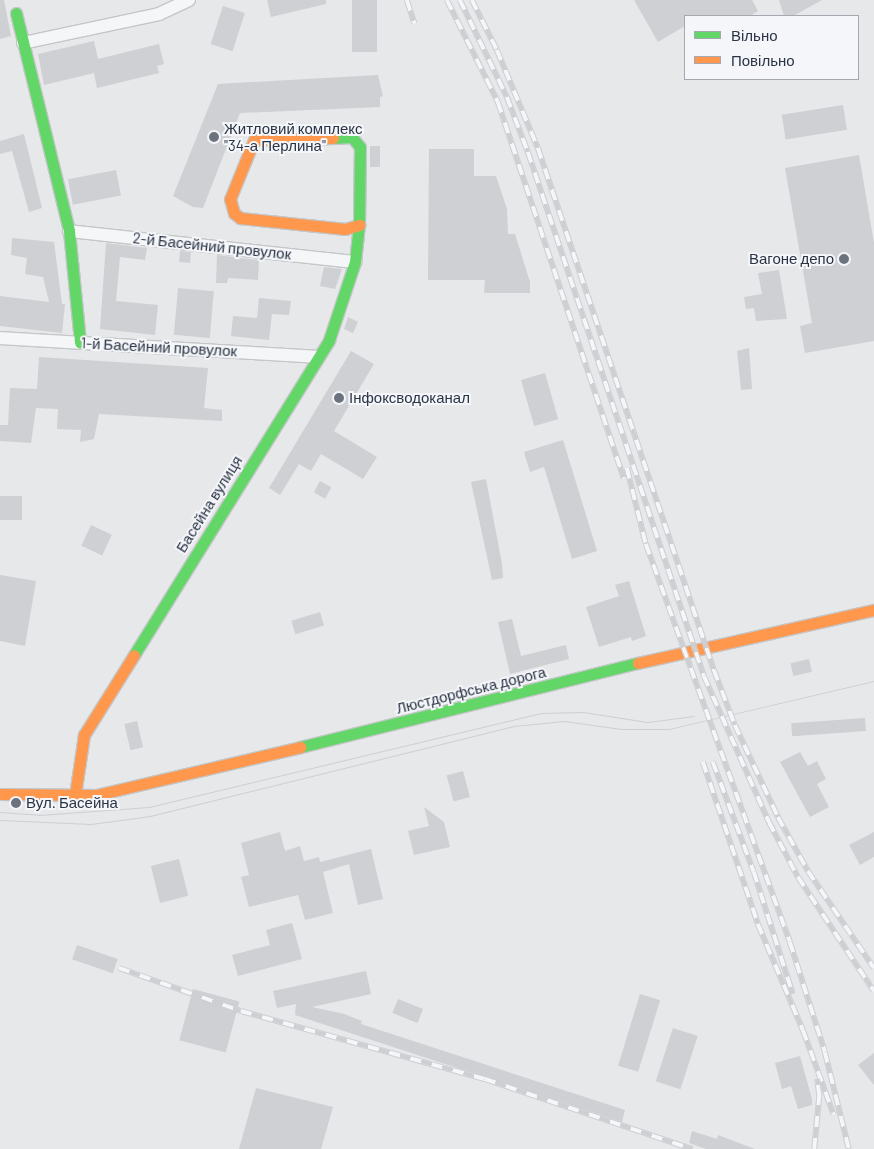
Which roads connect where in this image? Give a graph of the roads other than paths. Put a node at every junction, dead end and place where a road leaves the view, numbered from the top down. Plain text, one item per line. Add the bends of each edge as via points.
1 (189, 0) edge
2 (16, 13) dead end
3 (23, 43) junction
4 (359, 225) junction
5 (69, 231) junction
6 (355, 262) junction
7 (0, 338) edge
8 (80, 342) junction
9 (318, 357) junction
10 (874, 610) edge
11 (0, 794) edge
12 (75, 795) junction

1 - 3 street via 159,14
2 - 3 street
3 - 5 street
4 - 4 street, Басейна вулиця via 360,147 357,140 352,137 254,140 230,200 234,214 240,218 345,229
4 - 6 street, Басейна вулиця
5 - 6 street, 2-й Басейний провулок
5 - 8 street
6 - 9 street, Басейна вулиця via 330,340
7 - 8 street, 1-й Басейний провулок
8 - 9 street, 1-й Басейний провулок
9 - 12 street, Басейна вулиця via 84,735
10 - 12 street, Люстдорфська дорога via 649,660 136,788
11 - 12 street, Люстдорфська дорога

